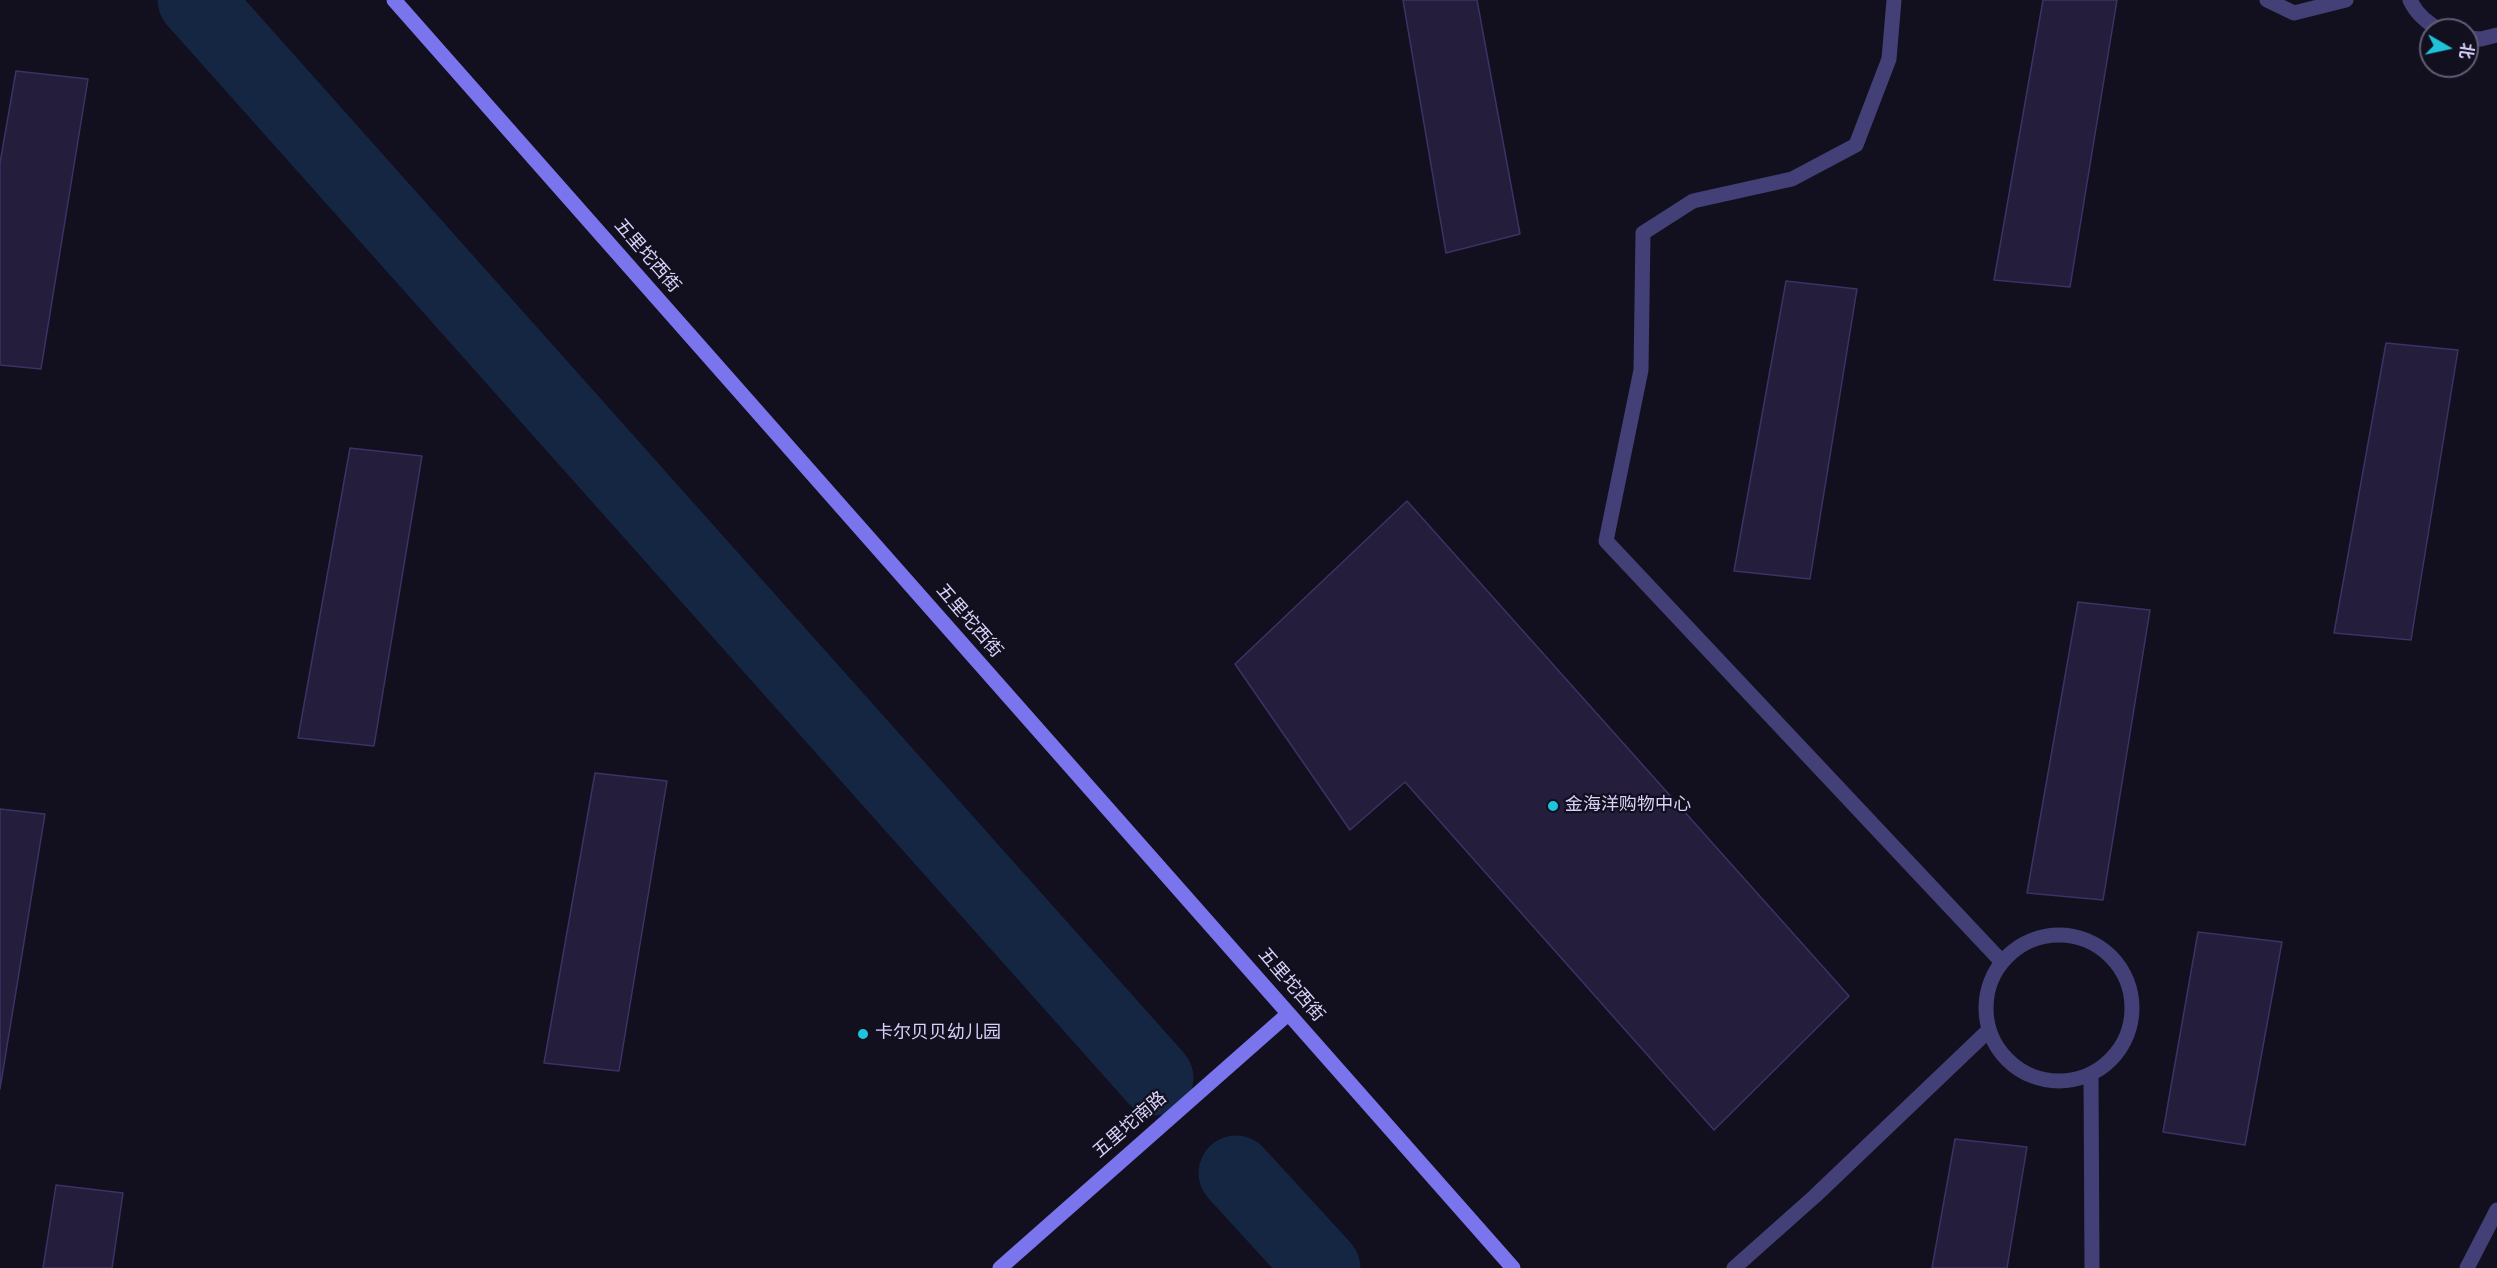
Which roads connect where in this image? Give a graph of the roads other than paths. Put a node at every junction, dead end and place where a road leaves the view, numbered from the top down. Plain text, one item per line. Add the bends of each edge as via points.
1 (394, 0) edge
2 (1894, 0) edge
3 (2267, 0) edge
4 (2346, 0) edge
5 (2410, 0) edge
6 (2425, 18) edge
7 (2497, 35) edge
8 (2479, 39) edge
9 (2002, 962) junction
10 (1288, 1014) junction
11 (1989, 1030) junction
12 (2091, 1075) junction
13 (2497, 1210) edge
14 (1000, 1268) edge
15 (1513, 1268) edge
16 (1734, 1268) edge
17 (2092, 1268) edge
18 (2467, 1268) edge

1 - 10 street, 五里坨西街
2 - 9 lane via 1889,59 1856,145 1792,179 1693,201 1642,233 1641,370 1606,541
3 - 4 lane via 2294,13
5 - 6 lane
7 - 8 lane
9 - 11 lane via 1990,983 1986,1006
9 - 12 lane via 2020,945 2042,936 2066,934 2089,940 2109,953 2124,972 2132,995 2133,1019 2125,1042 2111,1062
10 - 14 street, 五里坨南路
10 - 15 street, 五里坨西街
11 - 12 lane via 2000,1053 2019,1070 2042,1081 2067,1082
11 - 16 lane via 1815,1197
12 - 17 lane
13 - 18 lane

